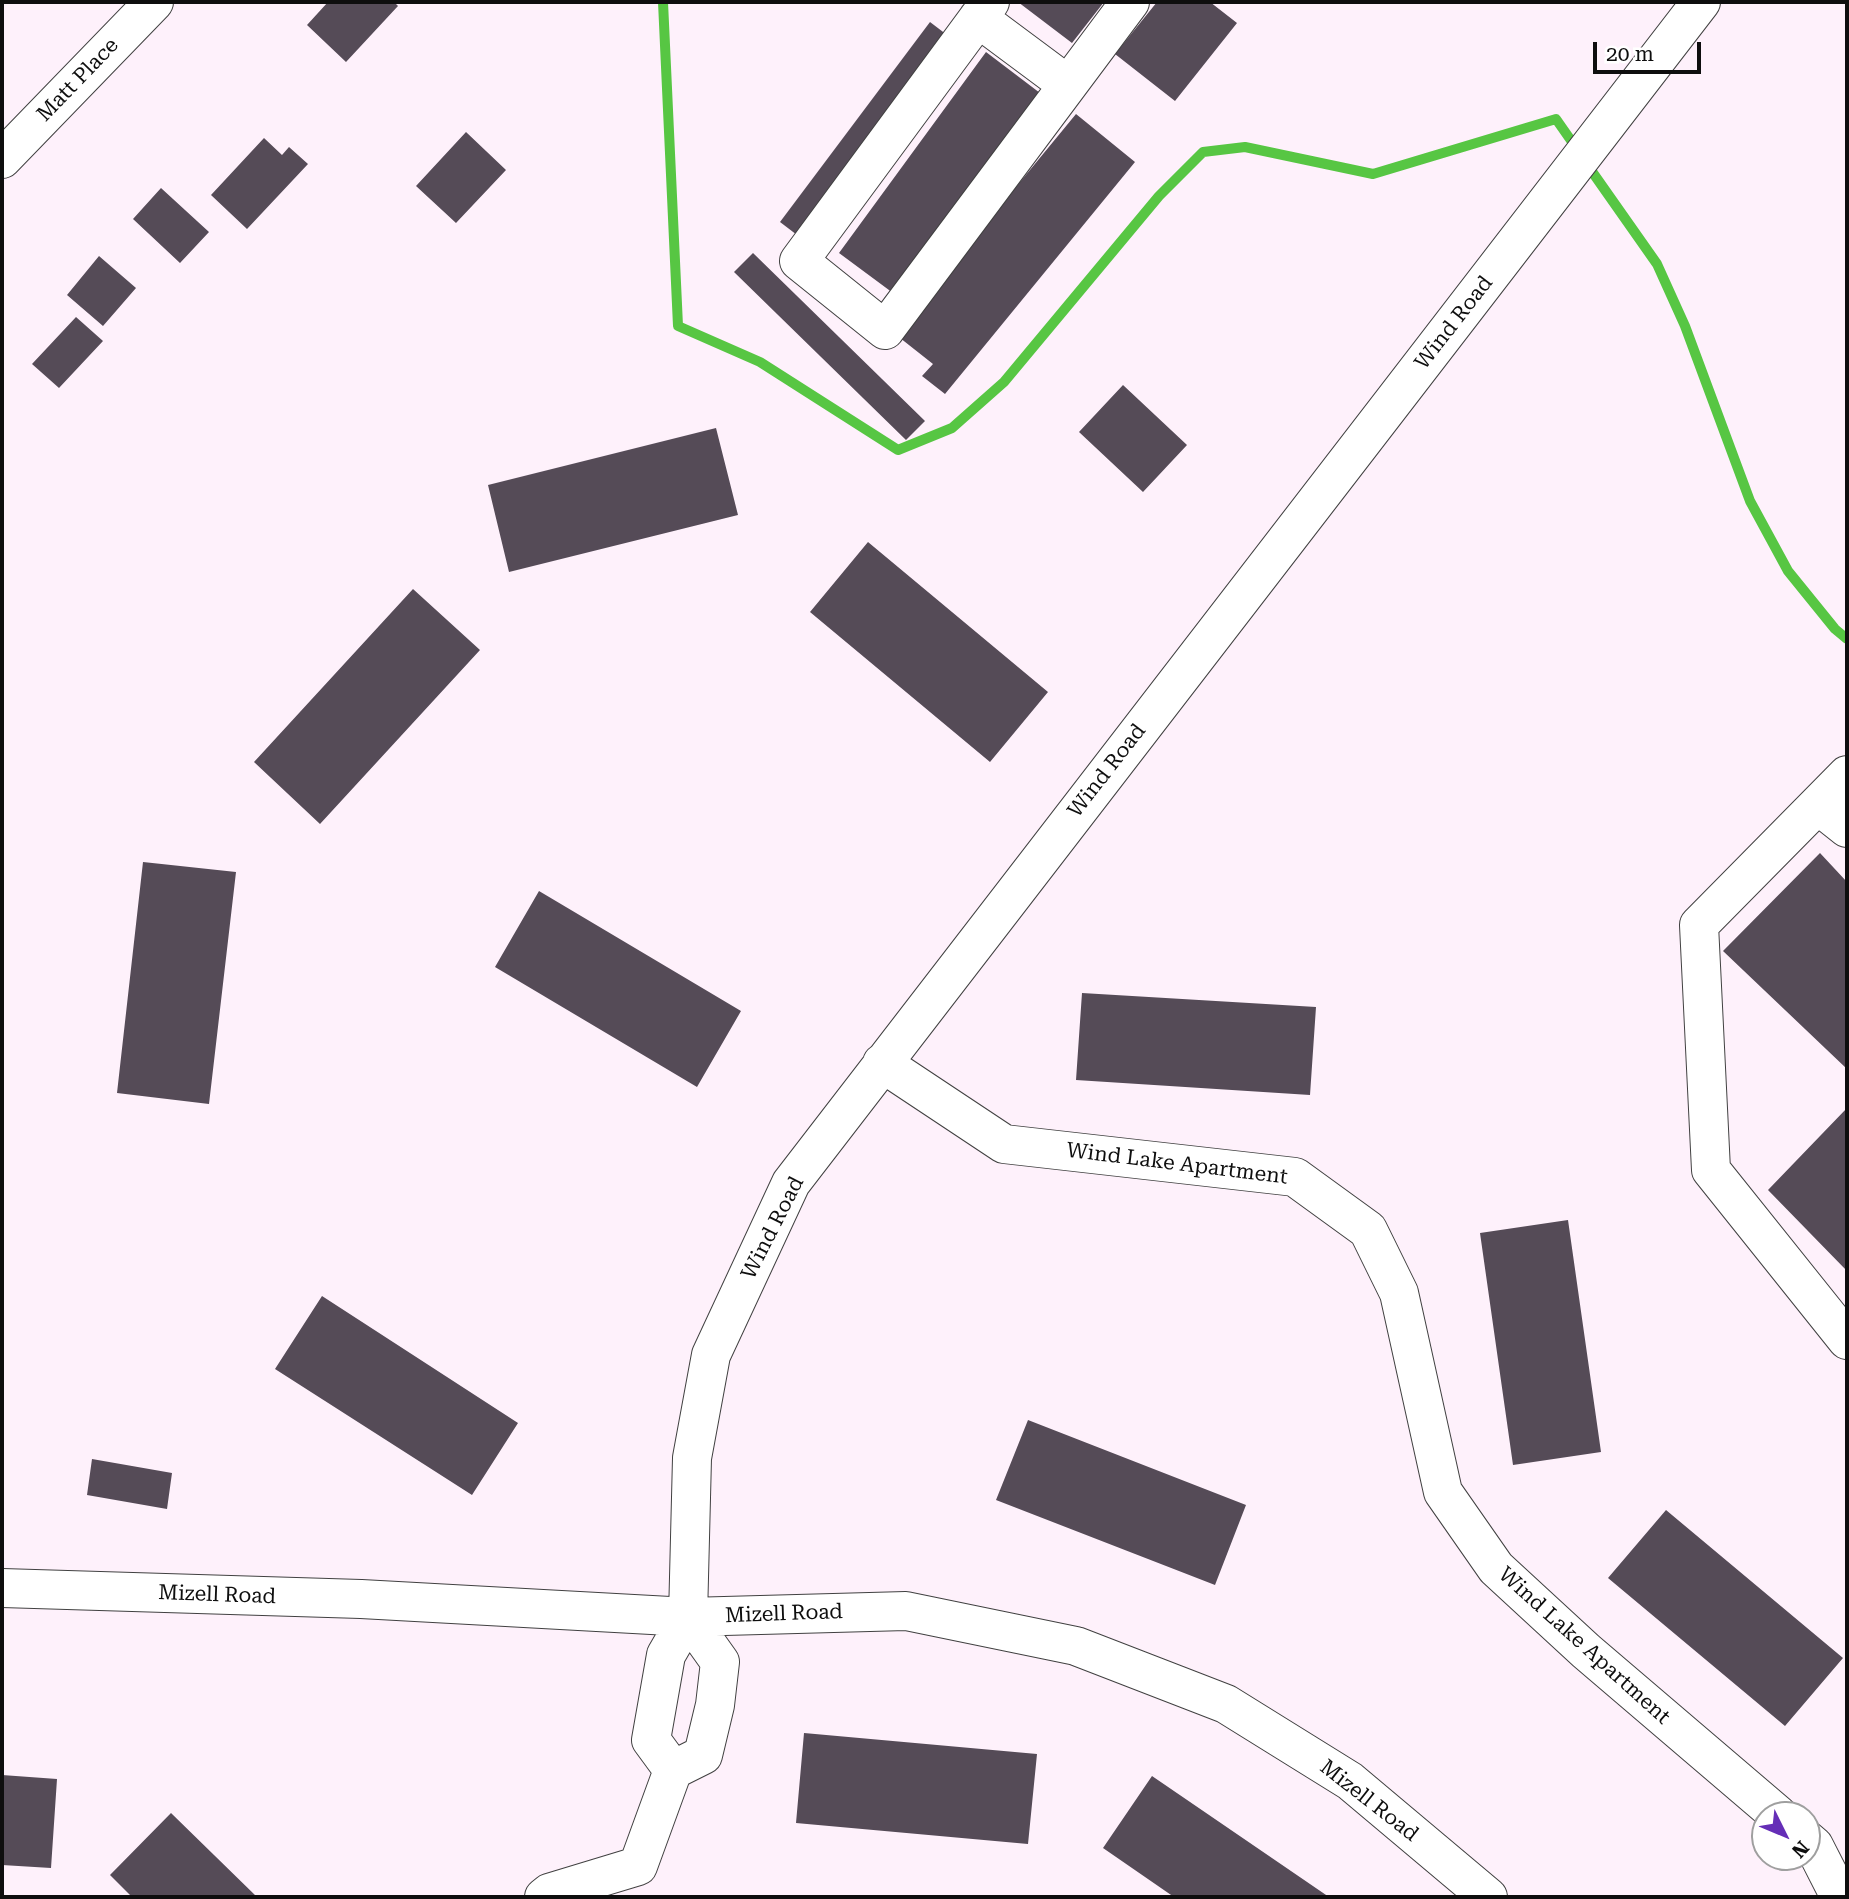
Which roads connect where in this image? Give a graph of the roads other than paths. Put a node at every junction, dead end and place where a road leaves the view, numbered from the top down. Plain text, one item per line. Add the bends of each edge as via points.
1 (154, 2) edge
2 (1130, 2) edge
3 (1701, 2) edge
4 (984, 10) edge
5 (1068, 85) junction
6 (2, 159) edge
7 (1847, 775) edge
8 (1833, 816) edge
9 (882, 1063) junction
10 (1847, 1340) edge
11 (2, 1588) edge
12 (688, 1617) junction
13 (673, 1770) junction
14 (1762, 1801) edge
15 (1821, 1860) edge
16 (544, 1897) edge
17 (1488, 1897) edge
18 (1840, 1897) edge

1 - 6 street, Matt Place
2 - 5 street
3 - 9 street, Wind Road
4 - 5 street
4 - 5 street via 799,261 884,330
7 - 8 street
8 - 10 street via 1699,925 1711,1170
9 - 12 street, Wind Road via 791,1184 711,1355 692,1458
9 - 14 street, Wind Lake Apartment via 1004,1144 1295,1177 1368,1230 1399,1293 1443,1492 1496,1568
11 - 12 street, Mizell Road via 361,1599
12 - 13 street, Wind Road via 666,1655 651,1740
12 - 13 street via 720,1662 703,1755
12 - 17 street, Mizell Road via 906,1611 1076,1646 1226,1704 1350,1781
13 - 16 street via 638,1866
15 - 18 street

